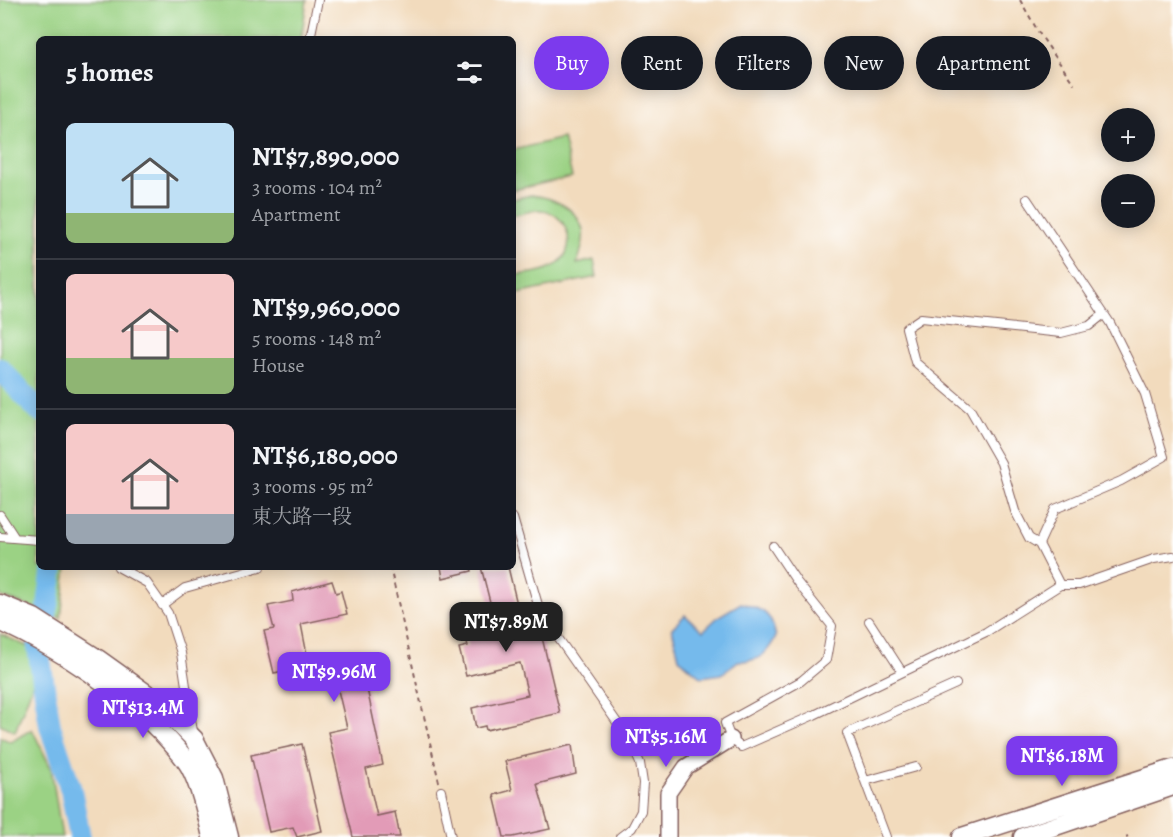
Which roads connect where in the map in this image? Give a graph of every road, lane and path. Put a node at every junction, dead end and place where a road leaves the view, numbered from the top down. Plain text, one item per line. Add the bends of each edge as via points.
1 (318, 0) edge
2 (1020, 0) edge
3 (311, 36) edge
4 (1074, 84) dead end
5 (1027, 199) dead end
6 (1104, 314) junction
7 (0, 515) edge
8 (516, 528) edge
9 (0, 537) edge
10 (15, 538) junction
11 (36, 540) edge
12 (1039, 544) junction
13 (773, 546) dead end
14 (1173, 556) edge
15 (123, 570) edge
16 (249, 570) edge
17 (391, 570) edge
18 (1060, 585) junction
19 (0, 604) edge
20 (162, 605) junction
21 (0, 621) edge
22 (868, 621) dead end
23 (902, 672) junction
24 (956, 684) dead end
25 (194, 739) junction
26 (731, 740) junction
27 (916, 767) dead end
28 (1173, 770) edge
29 (865, 781) junction
30 (1173, 786) edge
31 (441, 791) joint
32 (212, 837) edge
33 (229, 837) edge
34 (451, 837) edge
35 (620, 837) edge
36 (668, 837) edge
37 (886, 837) edge
38 (962, 837) edge
39 (1023, 837) edge

1 - 3 lane
2 - 4 path
5 - 6 lane
6 - 12 lane via 1144,394 1164,457 1121,481 1055,509
6 - 12 lane via 1089,326 1060,333 921,318 906,328 915,363 970,409 1001,464 1015,511 1029,538
7 - 10 lane
8 - 35 lane via 540,612 630,741 640,763 641,811 632,828
9 - 10 lane
10 - 11 lane
12 - 18 lane
13 - 26 lane via 832,626 826,660 801,681 725,723
14 - 18 lane via 1080,585
15 - 20 lane via 147,583
16 - 20 lane via 185,588
17 - 31 path
18 - 23 lane via 986,632
19 - 25 street via 34,618 98,659 154,699
20 - 25 lane via 181,653
21 - 32 street via 79,665 143,713 190,767
22 - 23 lane
23 - 26 lane via 741,747
24 - 29 lane via 847,733
25 - 33 street via 214,778
26 - 36 street via 686,767 668,793
27 - 29 lane
28 - 38 street
29 - 37 lane
30 - 39 street
31 - 34 lane

